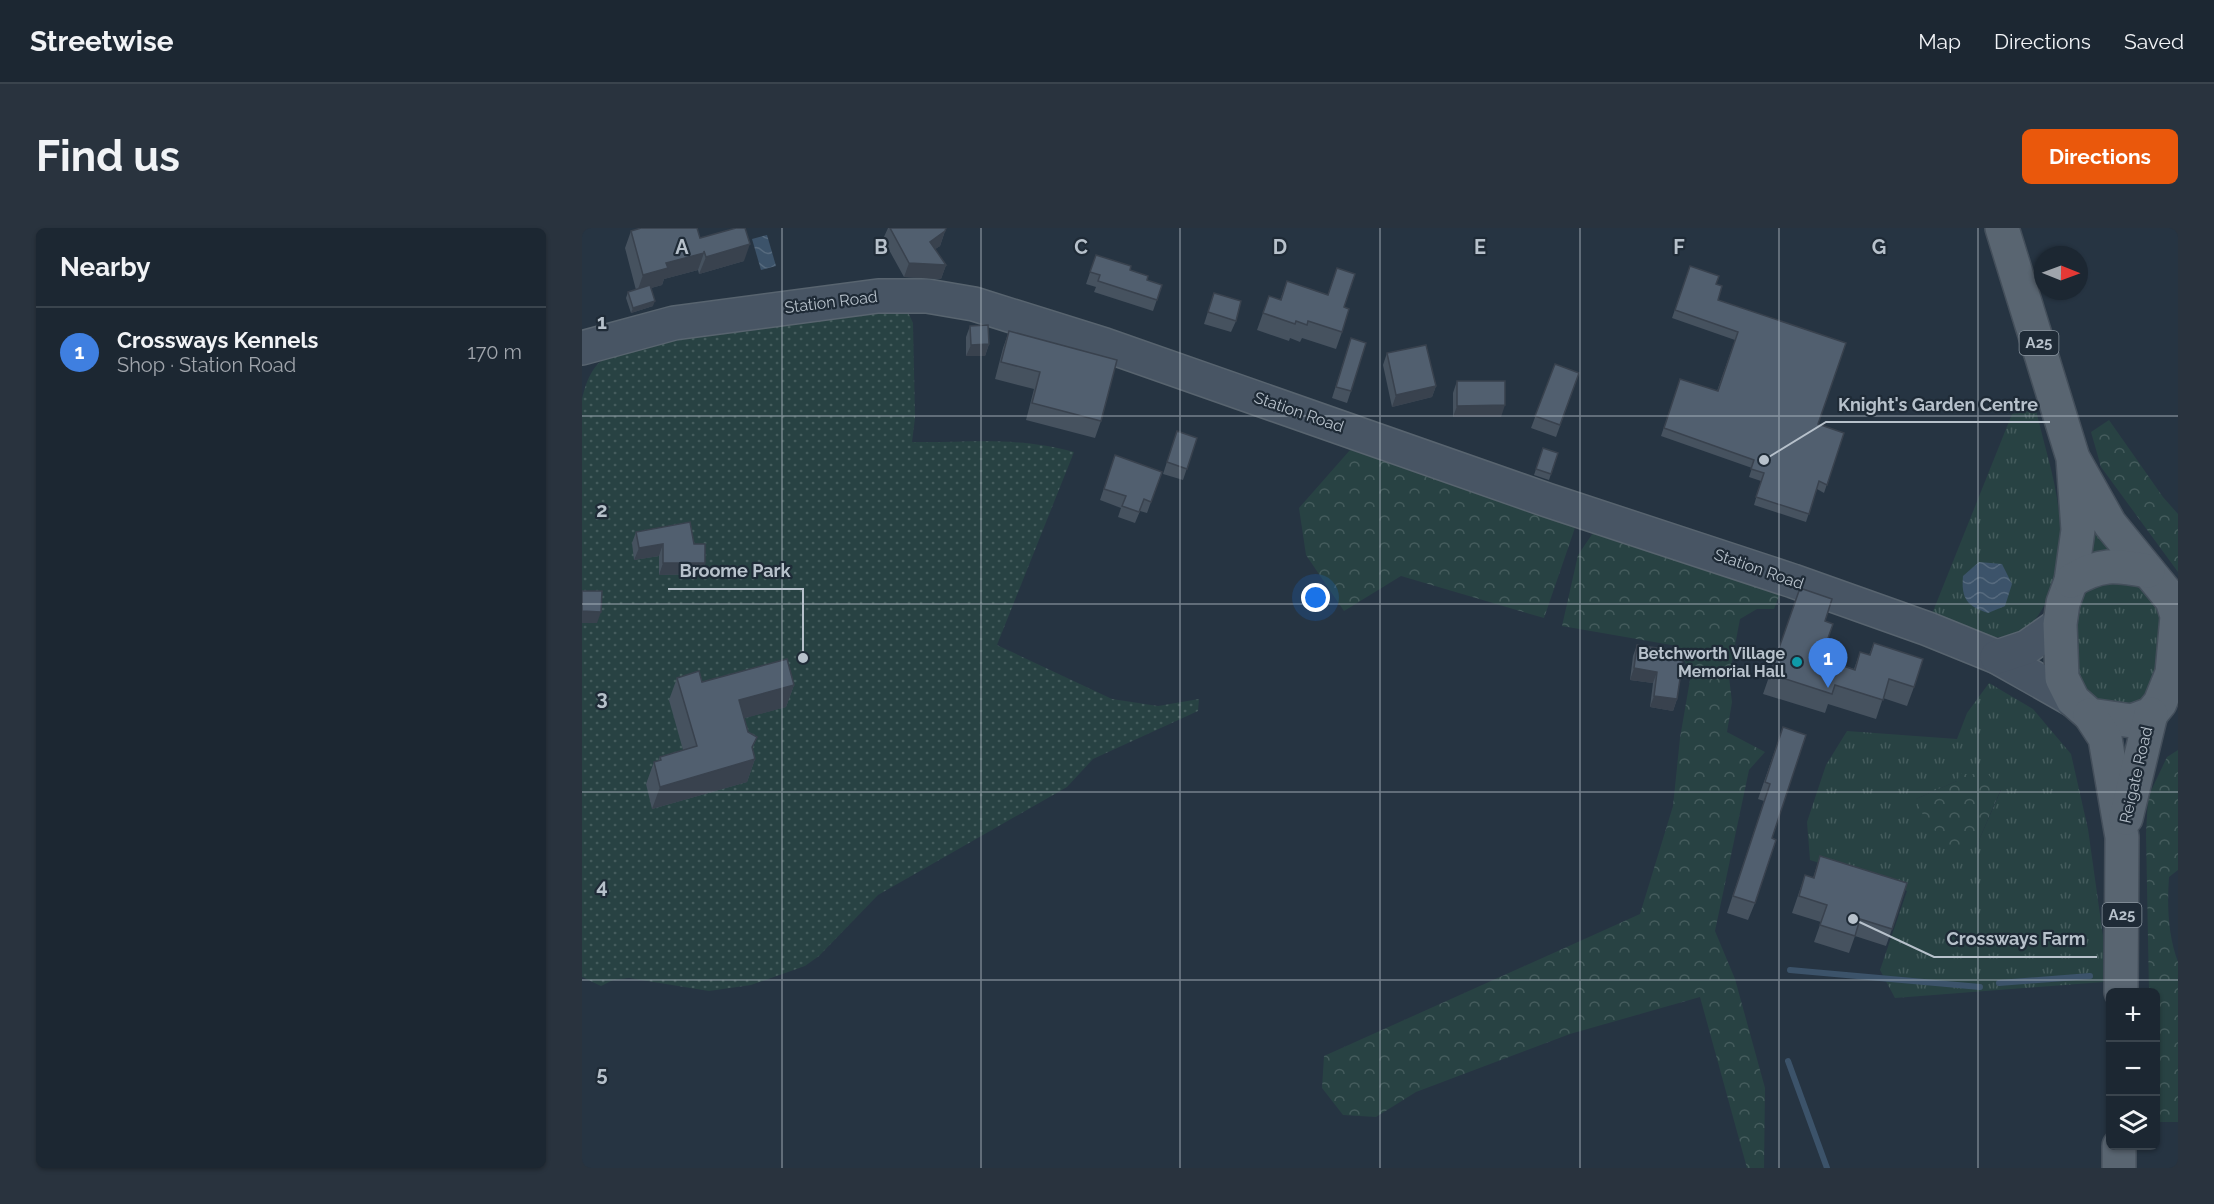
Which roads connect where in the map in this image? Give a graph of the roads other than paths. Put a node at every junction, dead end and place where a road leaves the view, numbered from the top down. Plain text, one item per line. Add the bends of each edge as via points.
1 (2002, 228) edge
2 (582, 348) edge
3 (2073, 458) junction
4 (2148, 571) junction
5 (2071, 580) junction
6 (2177, 617) edge
7 (2060, 624) junction
8 (1998, 657) junction
9 (2163, 705) edge
10 (2081, 708) junction
11 (2122, 837) junction
12 (2121, 988) edge
13 (2119, 1150) edge
14 (2119, 1168) edge

1 - 3 main road, A25
2 - 8 street, Station Road via 674,323 870,297 927,296 974,304 1105,345 1547,501 1793,581
3 - 4 main road, A25 via 2110,524
3 - 5 main road, A25 via 2078,530
4 - 5 main road via 2093,567
4 - 6 main road via 2172,600
5 - 7 main road
6 - 9 main road via 2172,673
7 - 8 street via 2027,647
7 - 10 main road via 2062,678
8 - 10 street, Station Road
9 - 10 main road via 2132,721
9 - 11 main road, Reigate Road / A25
10 - 11 main road, Reigate Road / A25 via 2105,738
11 - 12 main road, Reigate Road / A25
13 - 14 main road

